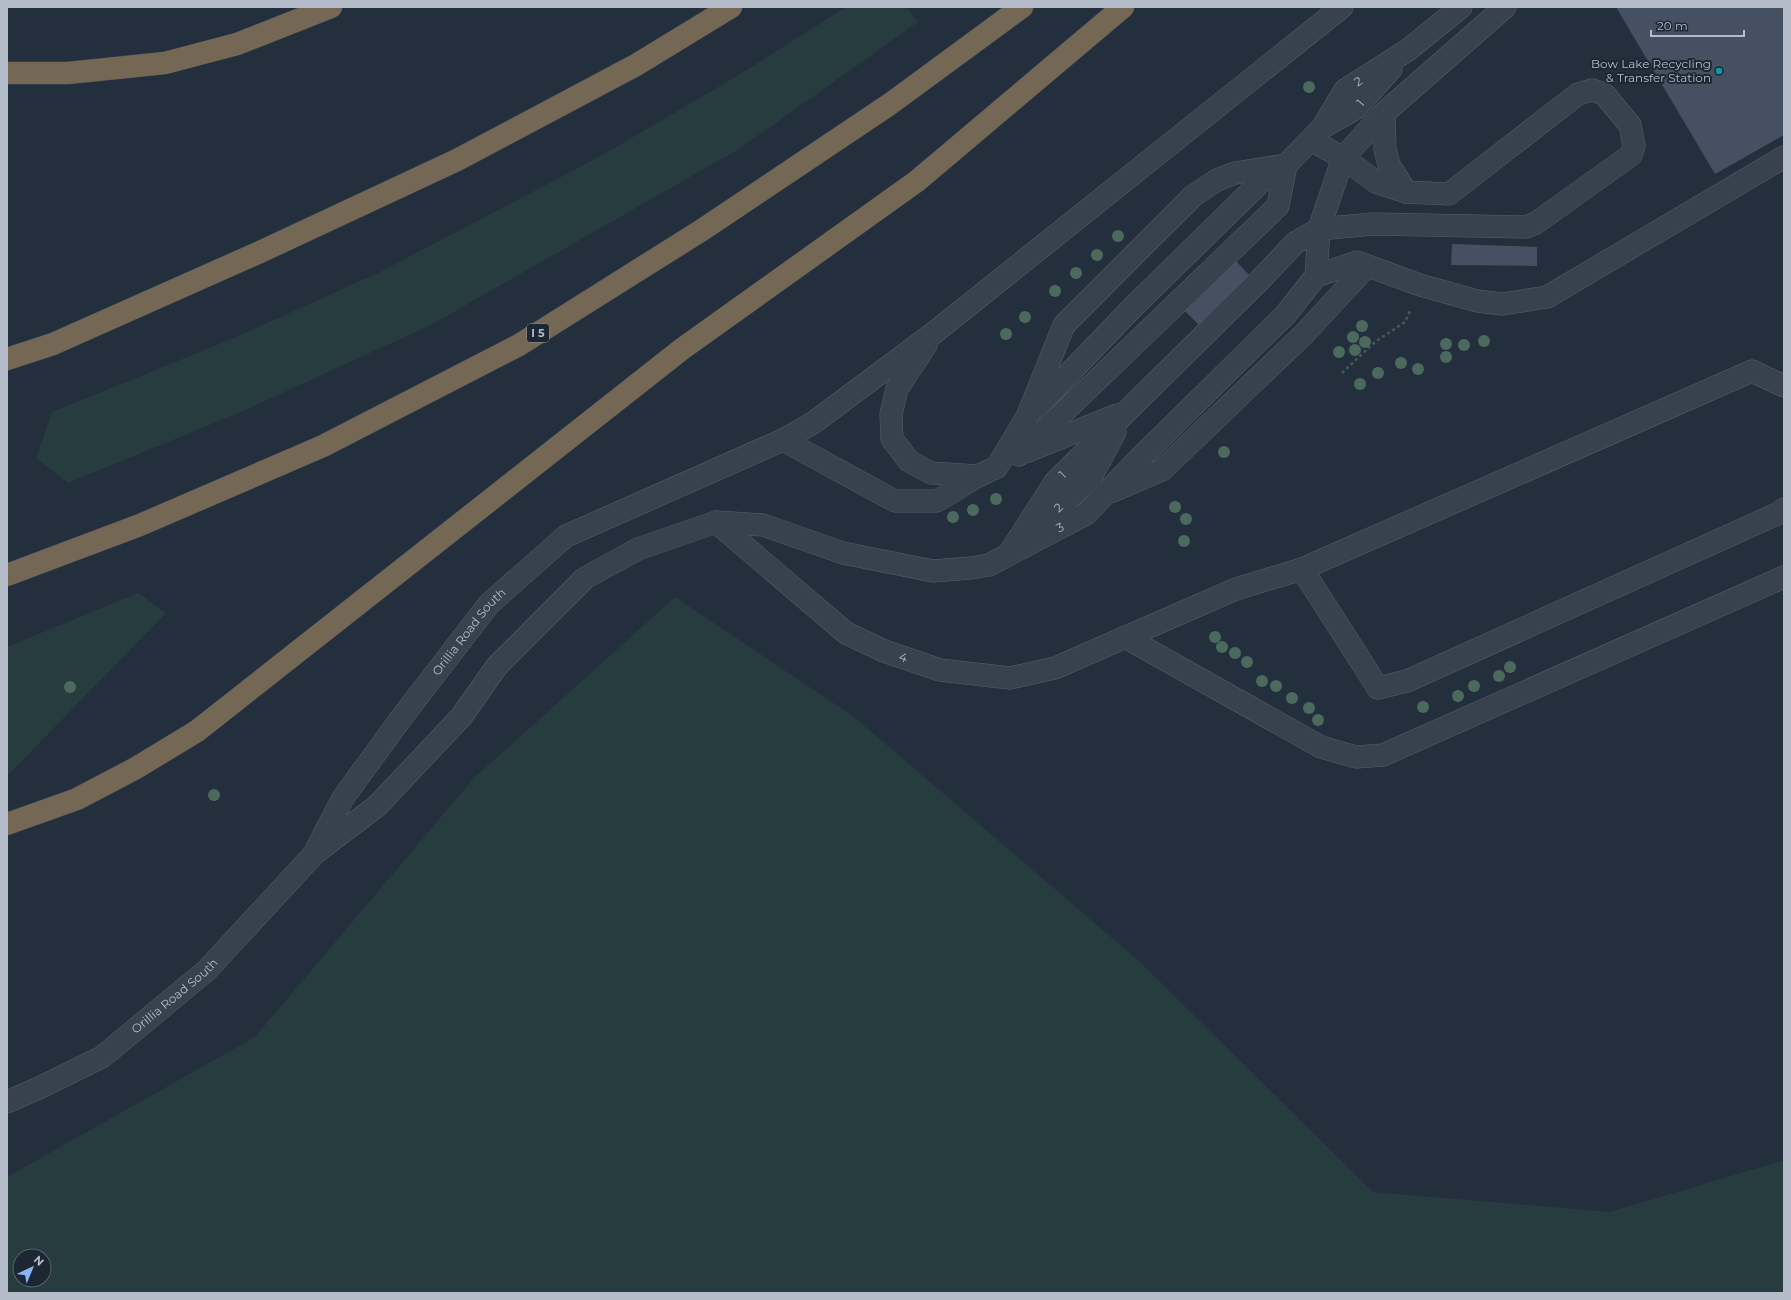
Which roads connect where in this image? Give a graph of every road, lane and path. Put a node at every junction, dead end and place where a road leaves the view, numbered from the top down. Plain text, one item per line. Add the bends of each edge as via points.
1 (331, 7) edge
2 (731, 7) edge
3 (1022, 7) edge
4 (1123, 7) edge
5 (1342, 7) edge
6 (1461, 7) edge
7 (1506, 7) edge
8 (7, 73) edge
9 (1384, 113) junction
10 (1317, 134) junction
11 (1784, 157) edge
12 (1343, 158) junction
13 (1281, 166) junction
14 (1406, 192) junction
15 (1319, 229) junction
16 (1367, 266) junction
17 (1316, 276) junction
18 (1410, 311) dead end
19 (935, 332) junction
20 (7, 359) edge
21 (1342, 373) dead end
22 (1784, 386) edge
23 (1128, 409) junction
24 (1027, 417) junction
25 (783, 440) junction
26 (1018, 455) junction
27 (987, 472) junction
28 (1106, 494) junction
29 (1781, 512) edge
30 (716, 522) junction
31 (1008, 555) junction
32 (1302, 569) junction
33 (7, 575) edge
34 (1784, 577) edge
35 (1125, 637) junction
36 (7, 824) edge
37 (315, 853) junction
38 (7, 1102) edge

1 - 8 highway via 237,44 165,63 68,73
2 - 20 highway via 636,65 457,160 260,252 53,344
3 - 33 highway, I 5 via 890,104 709,226 519,345 323,446 140,525
4 - 36 highway via 917,181 682,349 197,731 136,768 77,799
5 - 19 street, Orillia Road South
6 - 10 street, 2 via 1408,50 1345,90
7 - 9 street
9 - 12 street
9 - 14 street via 1386,155 1389,165
10 - 12 street
10 - 13 street, 2
11 - 16 street via 1546,297 1502,304 1477,301 1420,285
12 - 14 street via 1376,182
12 - 15 street
13 - 24 street, 2 via 1134,306
13 - 24 street via 1235,173 1217,180 1193,196 1064,325
13 - 26 street via 1278,206
14 - 15 street via 1449,194 1578,94 1592,90 1604,94 1630,125 1634,146 1631,155 1536,223 1526,227 1373,224
15 - 17 street
15 - 23 street, 1 via 1295,243
16 - 17 street via 1357,262
16 - 28 street via 1304,334 1162,470
17 - 28 street, 3 via 1286,314
18 - 21 path via 1406,322 1374,342
19 - 25 street, Orillia Road South via 813,423
19 - 27 street via 897,389 891,414 892,438 909,461 931,472
22 - 32 street, 4 via 1752,371
23 - 26 street
23 - 31 street, 1 via 1055,482
23 - 31 street, 2 via 1091,477
24 - 27 street
25 - 27 street via 895,502 937,502
25 - 37 street, Orillia Road South via 566,536 489,604 342,798
26 - 27 street
28 - 31 street, 3 via 1086,514
29 - 32 street via 1407,681 1378,688
30 - 31 street, 3 via 763,525 843,554 933,571 988,565
30 - 35 street, 4 via 846,633 884,651 940,670 1010,678 1056,668
30 - 37 street, Orillia Road South via 638,549 586,578 497,666 461,717 377,806
32 - 35 street, 4 via 1236,589
34 - 35 street via 1383,755 1356,757 1320,747
37 - 38 street, Orillia Road South via 207,970 102,1057

